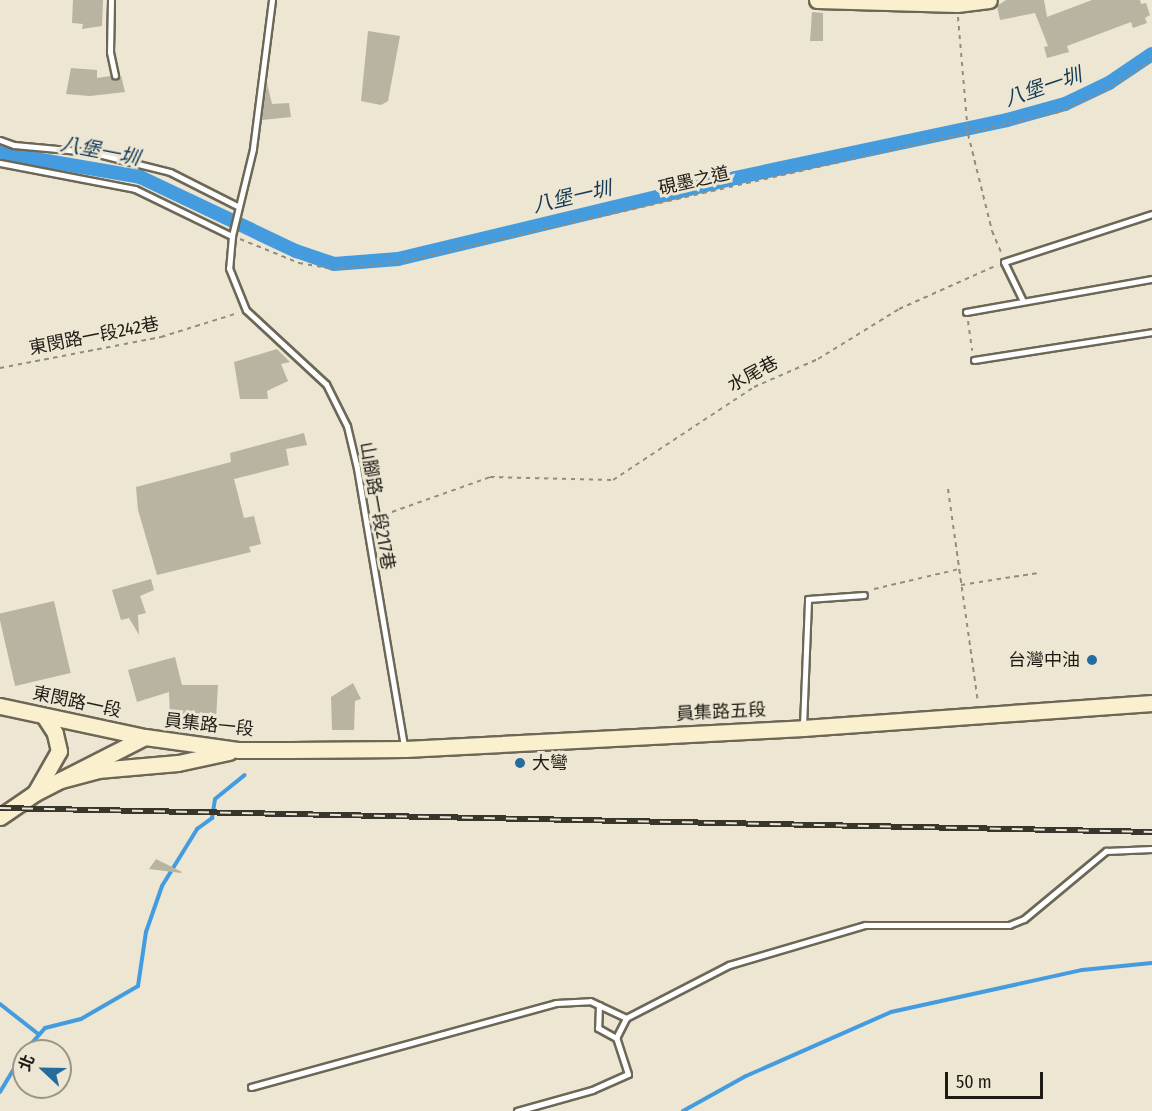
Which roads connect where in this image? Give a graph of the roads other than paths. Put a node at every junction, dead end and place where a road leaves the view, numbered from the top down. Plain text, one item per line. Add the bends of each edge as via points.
1 (111, 0) edge
2 (272, 0) edge
3 (817, 0) edge
4 (989, 0) edge
5 (115, 75) dead end
6 (0, 140) edge
7 (0, 164) edge
8 (239, 207) junction
9 (1152, 213) edge
10 (232, 236) junction
11 (1152, 279) edge
12 (1022, 299) junction
13 (966, 312) road end
14 (1152, 332) edge
15 (974, 360) road end
16 (864, 595) dead end
17 (1152, 703) edge
18 (0, 706) edge
19 (44, 716) junction
20 (803, 728) junction
21 (145, 737) junction
22 (405, 749) junction
23 (239, 750) junction
24 (291, 750) joint
25 (61, 780) junction
26 (35, 793) junction
27 (0, 817) edge
28 (1152, 849) edge
29 (599, 1005) junction
30 (626, 1018) junction
31 (616, 1038) junction
32 (250, 1087) dead end
33 (517, 1111) edge

1 - 5 lane via 110,52
2 - 8 lane via 253,149
3 - 4 main road via 957,4
6 - 8 lane via 14,146 90,152 170,172
7 - 10 lane via 135,189
8 - 10 lane, 山腳路一段217巷
9 - 12 lane via 1004,262
10 - 22 lane, 山腳路一段217巷 via 229,268 246,310 326,384 346,426
11 - 12 lane
12 - 13 lane
14 - 15 lane
16 - 20 lane via 807,599
17 - 20 main road, 員集路五段
18 - 19 main road, 東閔路一段
19 - 21 main road, 東閔路一段
19 - 26 main road via 55,733 59,751
20 - 22 main road, 員集路五段
21 - 23 main road, 員集路一段
21 - 25 main road, 員集路一段
22 - 24 main road, 員集路五段
23 - 24 main road, 員集路一段
23 - 25 main road via 178,764 98,770
25 - 26 main road, 員集路一段
26 - 27 main road, 員集路一段
28 - 30 lane via 1106,851 1024,919 1009,926 865,925 729,966
29 - 30 lane
29 - 31 lane via 598,1028
29 - 32 lane via 590,1001 556,1003
30 - 31 lane
31 - 33 lane via 628,1074 592,1090

